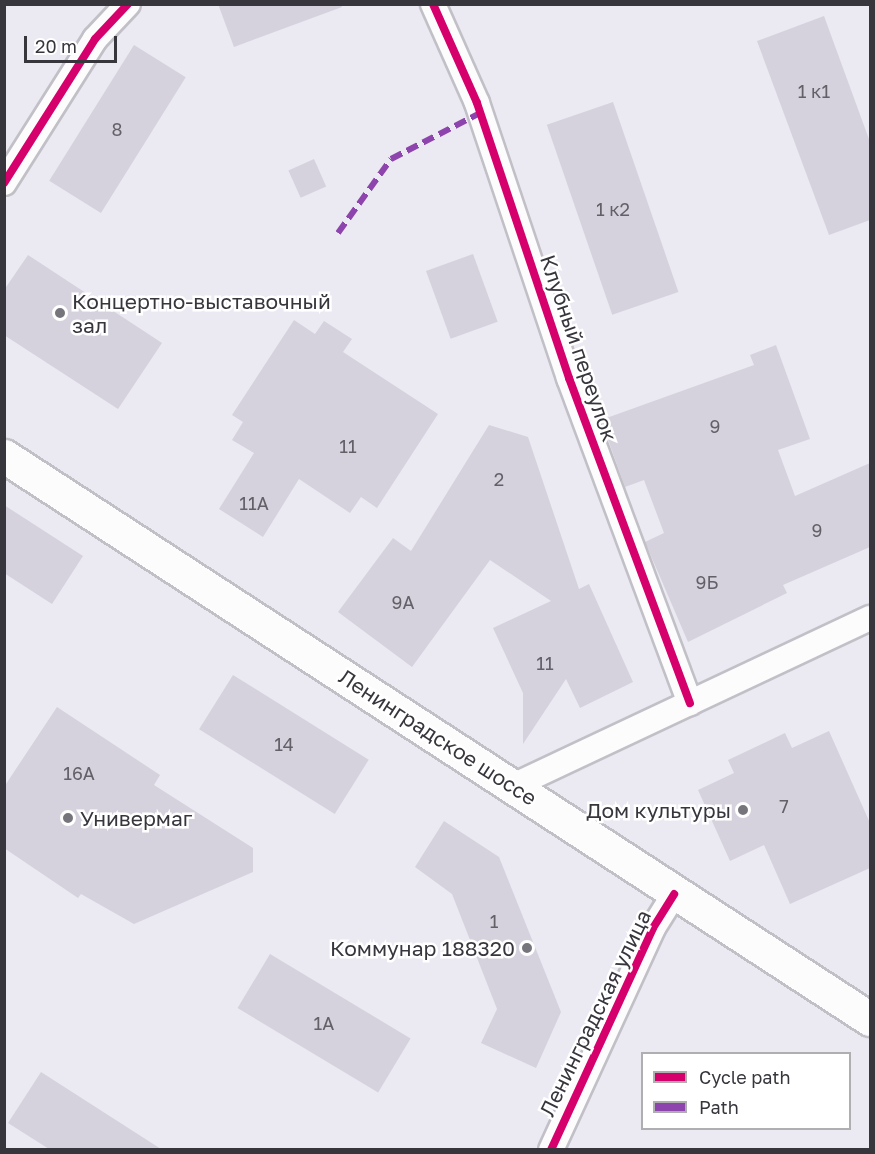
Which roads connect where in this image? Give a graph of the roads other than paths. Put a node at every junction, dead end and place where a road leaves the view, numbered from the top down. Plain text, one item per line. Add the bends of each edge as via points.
1 (128, 4) edge
2 (433, 4) edge
3 (4, 183) edge
4 (4, 456) edge
5 (870, 618) edge
6 (690, 704) junction
7 (513, 786) junction
8 (674, 894) junction
9 (870, 1019) edge
10 (551, 1149) edge

1 - 3 street via 95,39
2 - 6 street, Клубный переулок via 477,103 628,544
4 - 7 main road, Ленинградское шоссе
5 - 6 street
6 - 7 street
7 - 8 main road, Ленинградское шоссе
8 - 9 main road, Ленинградское шоссе
8 - 10 street, Ленинградская улица via 652,928

